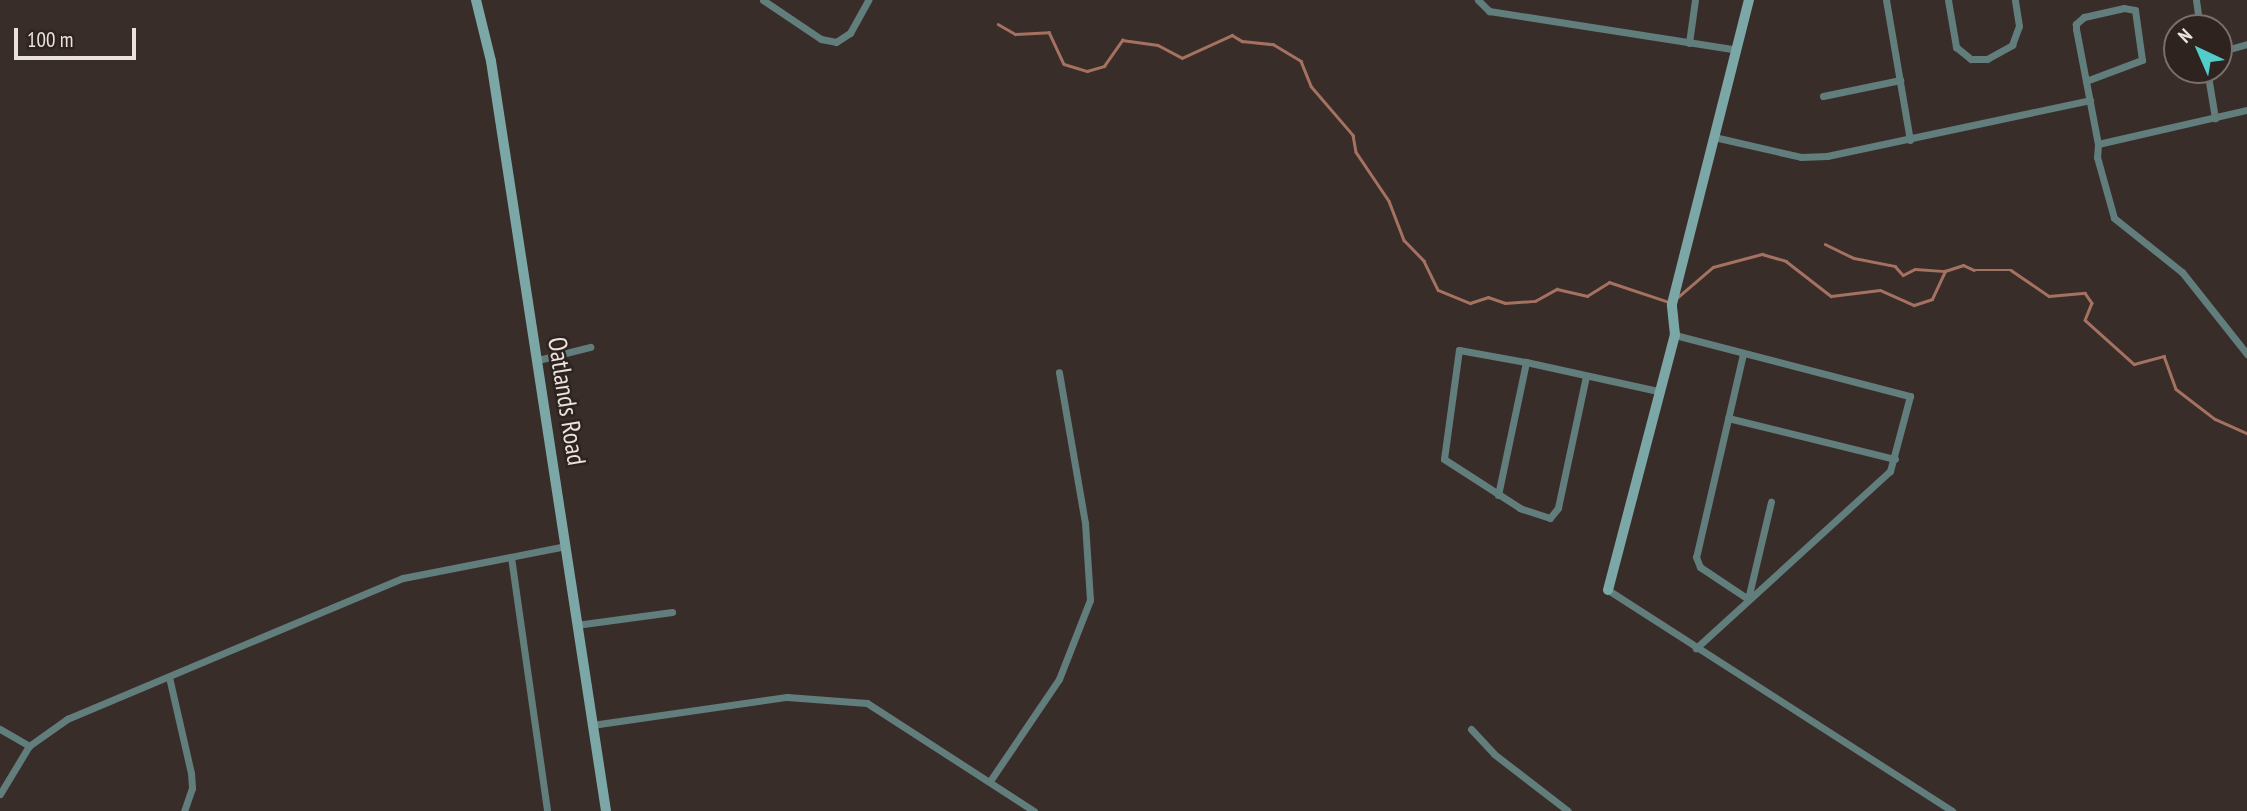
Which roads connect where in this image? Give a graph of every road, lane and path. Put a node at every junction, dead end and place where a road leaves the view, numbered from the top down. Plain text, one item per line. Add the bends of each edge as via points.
1 (476, 0) edge
2 (763, 0) edge
3 (868, 0) edge
4 (1478, 0) edge
5 (1695, 0) edge
6 (1749, 0) edge
7 (1886, 0) edge
8 (1948, 0) edge
9 (2015, 0) edge
10 (1689, 43) junction
11 (1737, 50) junction
12 (1900, 80) junction
13 (2086, 81) junction
14 (2209, 84) edge
15 (1823, 96) dead end
16 (2090, 100) junction
17 (2247, 110) edge
18 (2215, 118) junction
19 (1714, 137) junction
20 (1910, 140) junction
21 (2098, 144) junction
22 (1675, 335) junction
23 (590, 347) dead end
24 (1743, 354) junction
25 (2247, 354) edge
26 (538, 360) junction
27 (1526, 362) junction
28 (1059, 372) dead end
29 (1586, 376) junction
30 (1658, 391) junction
31 (1728, 418) junction
32 (1895, 459) junction
33 (1498, 495) junction
34 (1771, 502) dead end
35 (566, 546) junction
36 (512, 557) junction
37 (1608, 590) joint
38 (1748, 599) junction
39 (672, 612) dead end
40 (576, 625) junction
41 (1696, 648) junction
42 (169, 677) junction
43 (592, 725) junction
44 (0, 729) edge
45 (1471, 729) dead end
46 (29, 746) junction
47 (990, 780) junction
48 (0, 794) edge
49 (184, 811) edge
50 (547, 811) edge
51 (606, 811) edge
52 (1034, 811) edge
53 (1568, 811) edge
54 (1952, 811) edge

1 - 26 street, Oatlands Road via 491,61
2 - 3 street via 821,39 836,42 849,33
4 - 10 street via 1489,11
5 - 10 street
6 - 11 street
7 - 12 street
8 - 9 street via 1956,47 1971,60 1987,59 2012,45 2019,26
10 - 11 street
11 - 19 street
12 - 15 street
12 - 20 street
13 - 13 street via 2076,29 2079,19 2124,8 2135,10 2142,60
13 - 16 street
14 - 18 street
16 - 20 street
16 - 21 street
17 - 18 street
18 - 21 street
19 - 20 street via 1814,158
19 - 22 street via 1672,304
21 - 25 street via 2097,157 2114,218 2182,272
22 - 24 street
22 - 30 street
23 - 26 street
24 - 31 street
24 - 32 street via 1908,394
26 - 35 street, Oatlands Road
27 - 29 street
27 - 33 street
27 - 33 street via 1460,350 1442,451 1450,464
28 - 47 street via 1086,523 1090,600 1059,678
29 - 30 street
29 - 33 street via 1556,513 1544,519
30 - 37 street
31 - 32 street
31 - 38 street via 1696,557 1700,567
32 - 38 street via 1885,476
34 - 38 street
35 - 36 street
35 - 40 street, Oatlands Road
36 - 42 street via 403,578
36 - 50 street
37 - 41 street
38 - 41 street
39 - 40 street
40 - 43 street, Oatlands Road
41 - 54 street
42 - 46 street via 67,719
42 - 49 street via 191,774 192,788
43 - 47 street via 787,697 838,698 882,709
43 - 51 street, Oatlands Road
44 - 46 street
45 - 53 street via 1494,754
46 - 48 street
47 - 52 street

